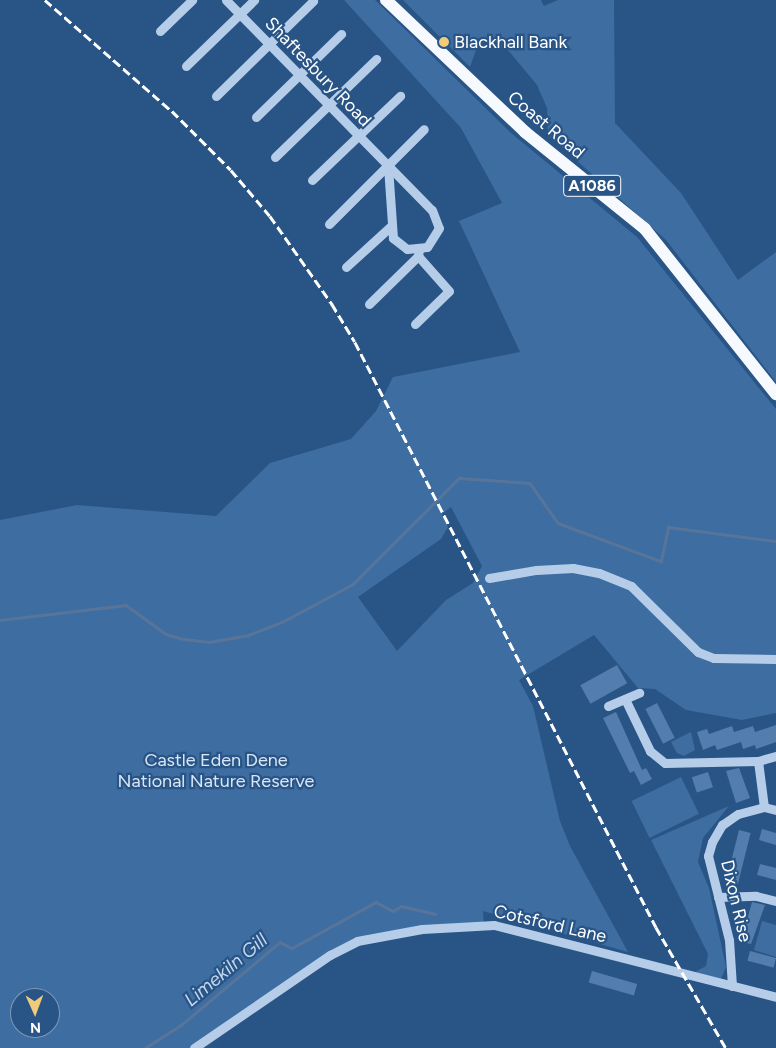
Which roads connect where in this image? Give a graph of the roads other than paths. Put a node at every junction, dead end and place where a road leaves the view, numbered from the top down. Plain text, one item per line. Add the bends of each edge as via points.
1 (192, 0) edge
2 (226, 0) edge
3 (254, 0) edge
4 (386, 0) edge
5 (313, 1) edge
6 (240, 14) junction
7 (160, 32) dead end
8 (342, 34) dead end
9 (268, 45) junction
10 (376, 59) dead end
11 (186, 66) dead end
12 (298, 75) junction
13 (216, 96) dead end
14 (400, 96) dead end
15 (328, 106) junction
16 (256, 117) dead end
17 (424, 129) dead end
18 (358, 136) junction
19 (275, 157) dead end
20 (388, 166) junction
21 (312, 180) dead end
22 (328, 224) dead end
23 (391, 226) junction
24 (419, 253) junction
25 (346, 267) dead end
26 (369, 304) dead end
27 (415, 324) dead end
28 (776, 394) edge
29 (489, 578) dead end
30 (776, 659) edge
31 (639, 692) dead end
32 (625, 699) junction
33 (608, 706) dead end
34 (776, 756) edge
35 (758, 761) junction
36 (764, 807) junction
37 (776, 810) edge
38 (718, 897) junction
39 (776, 901) edge
40 (732, 986) junction
41 (776, 997) edge
42 (194, 1048) edge

1 - 7 street
2 - 6 street, Shaftesbury Road
3 - 6 street
4 - 28 main road, Coast Road / A1086 via 525,132 645,229
5 - 9 street
6 - 9 street, Shaftesbury Road
6 - 11 street
8 - 12 street
9 - 12 street, Shaftesbury Road
9 - 13 street
10 - 15 street
12 - 15 street, Shaftesbury Road
12 - 16 street
14 - 18 street
15 - 18 street, Shaftesbury Road
15 - 19 street
17 - 20 street
18 - 20 street, Shaftesbury Road
18 - 21 street
20 - 22 street
20 - 23 street
20 - 24 street, Shaftesbury Road via 432,210 438,223 433,242
23 - 24 street via 399,245
23 - 25 street
24 - 26 street, Shaftesbury Road
24 - 27 street via 449,291
29 - 30 street via 573,568 599,573 631,586 698,652 714,658
31 - 32 street
32 - 33 street
32 - 35 street via 650,751 665,763
34 - 35 street
35 - 36 street
36 - 37 street, Dixon Rise
36 - 38 street, Dixon Rise via 738,814 722,825 712,842 708,856
38 - 39 street via 756,896
38 - 40 street, Dixon Rise via 729,940
40 - 41 street, Cotsford Lane
40 - 42 street, Cotsford Lane via 494,925 422,929 350,945

